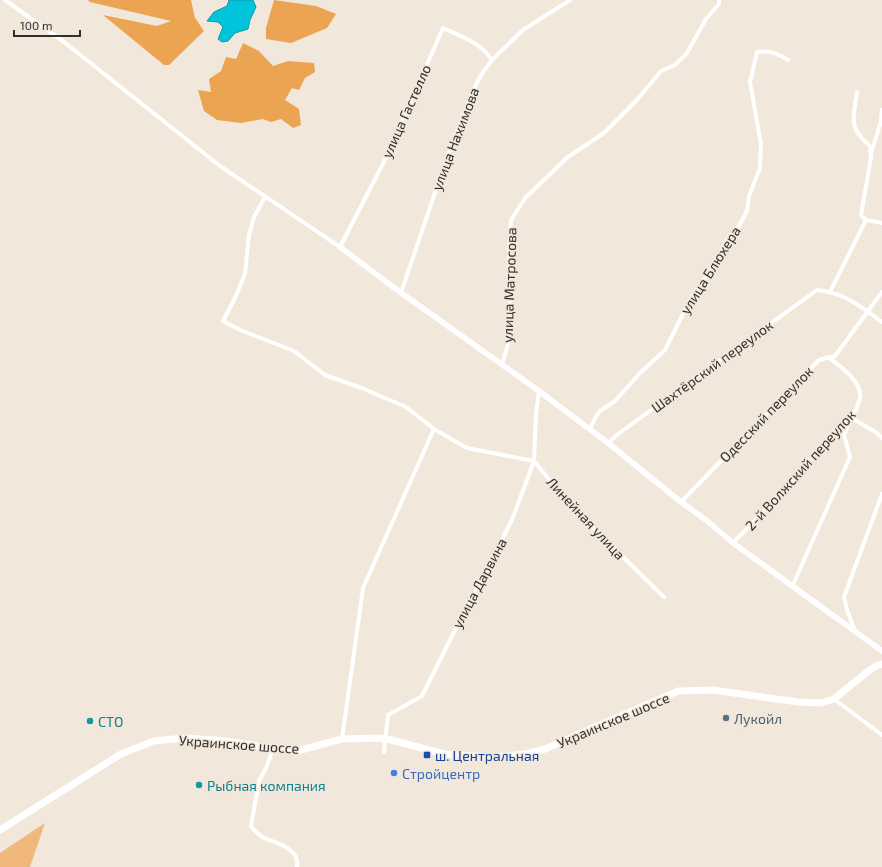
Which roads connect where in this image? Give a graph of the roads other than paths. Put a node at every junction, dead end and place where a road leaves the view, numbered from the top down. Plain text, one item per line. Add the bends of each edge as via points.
1 (5, 0) edge
2 (570, 0) edge
3 (719, 2) edge
4 (492, 60) junction
5 (788, 60) dead end
6 (857, 92) dead end
7 (882, 110) edge
8 (870, 157) junction
9 (265, 197) junction
10 (866, 220) junction
11 (882, 224) edge
12 (340, 247) junction
13 (830, 292) junction
14 (882, 292) edge
15 (401, 293) junction
16 (868, 312) junction
17 (882, 322) edge
18 (828, 357) junction
19 (502, 365) junction
20 (539, 391) junction
21 (850, 418) junction
22 (590, 429) junction
23 (434, 430) junction
24 (882, 438) edge
25 (608, 443) junction
26 (534, 461) junction
27 (882, 496) edge
28 (681, 502) junction
29 (733, 543) junction
30 (792, 587) junction
31 (664, 597) dead end
32 (855, 632) junction
33 (882, 651) edge
34 (882, 664) edge
35 (834, 699) junction
36 (882, 735) edge
37 (384, 738) junction
38 (342, 739) junction
39 (273, 749) junction
40 (384, 752) dead end
41 (0, 830) edge
42 (297, 867) edge

1 - 9 street via 64,42 220,166
2 - 4 street, улица Нахимова via 523,30
3 - 19 street, улица Матросова via 687,53 675,65 661,71 604,134 568,157 526,197 511,220 510,331
4 - 12 street, улица Гастелло via 486,52 470,41 443,28 387,156
4 - 15 street, улица Нахимова via 470,95
5 - 22 street, улица Блюхера via 778,54 757,52 750,82 761,144 760,168 749,196 747,211 739,226 728,238 712,268 690,300 665,350 615,401 600,411
6 - 8 street via 854,130 870,146
7 - 8 street
8 - 10 street via 861,215
9 - 12 street
9 - 23 street via 254,217 249,235 245,274 223,321 294,352 325,375 406,406
10 - 11 street
10 - 13 street
12 - 15 street
13 - 16 street via 846,297
13 - 25 street, Шахтёрский переулок via 817,290
14 - 16 street, Одесский переулок
15 - 19 street
16 - 17 street
16 - 18 street, Одесский переулок via 834,356
18 - 21 street, 2-й Волжский переулок via 848,372 857,385 860,398
18 - 28 street, Одесский переулок via 819,360
19 - 20 street
20 - 22 street
20 - 26 street, улица Дарвина
21 - 24 street
21 - 29 street, 2-й Волжский переулок
21 - 30 street via 844,435 850,457
22 - 25 street
23 - 26 street via 467,448
23 - 38 street via 363,588
25 - 28 street
26 - 31 street, Линейная улица via 570,505
26 - 37 street, улица Дарвина via 512,520 422,696 388,715
27 - 32 street via 844,597
28 - 29 street
29 - 30 street
30 - 32 street
32 - 33 street
34 - 35 highway, Украинское шоссе via 867,672
35 - 36 street
35 - 37 highway, Украинское шоссе via 821,703 798,702 714,690 678,691 545,749 495,757 444,754
37 - 38 highway, Украинское шоссе
37 - 40 street, улица Дарвина
38 - 39 highway, Украинское шоссе via 301,750
39 - 41 highway, Украинское шоссе via 226,741 185,738 154,741 120,754
39 - 42 street via 259,781 251,826 261,836 284,846 296,855

